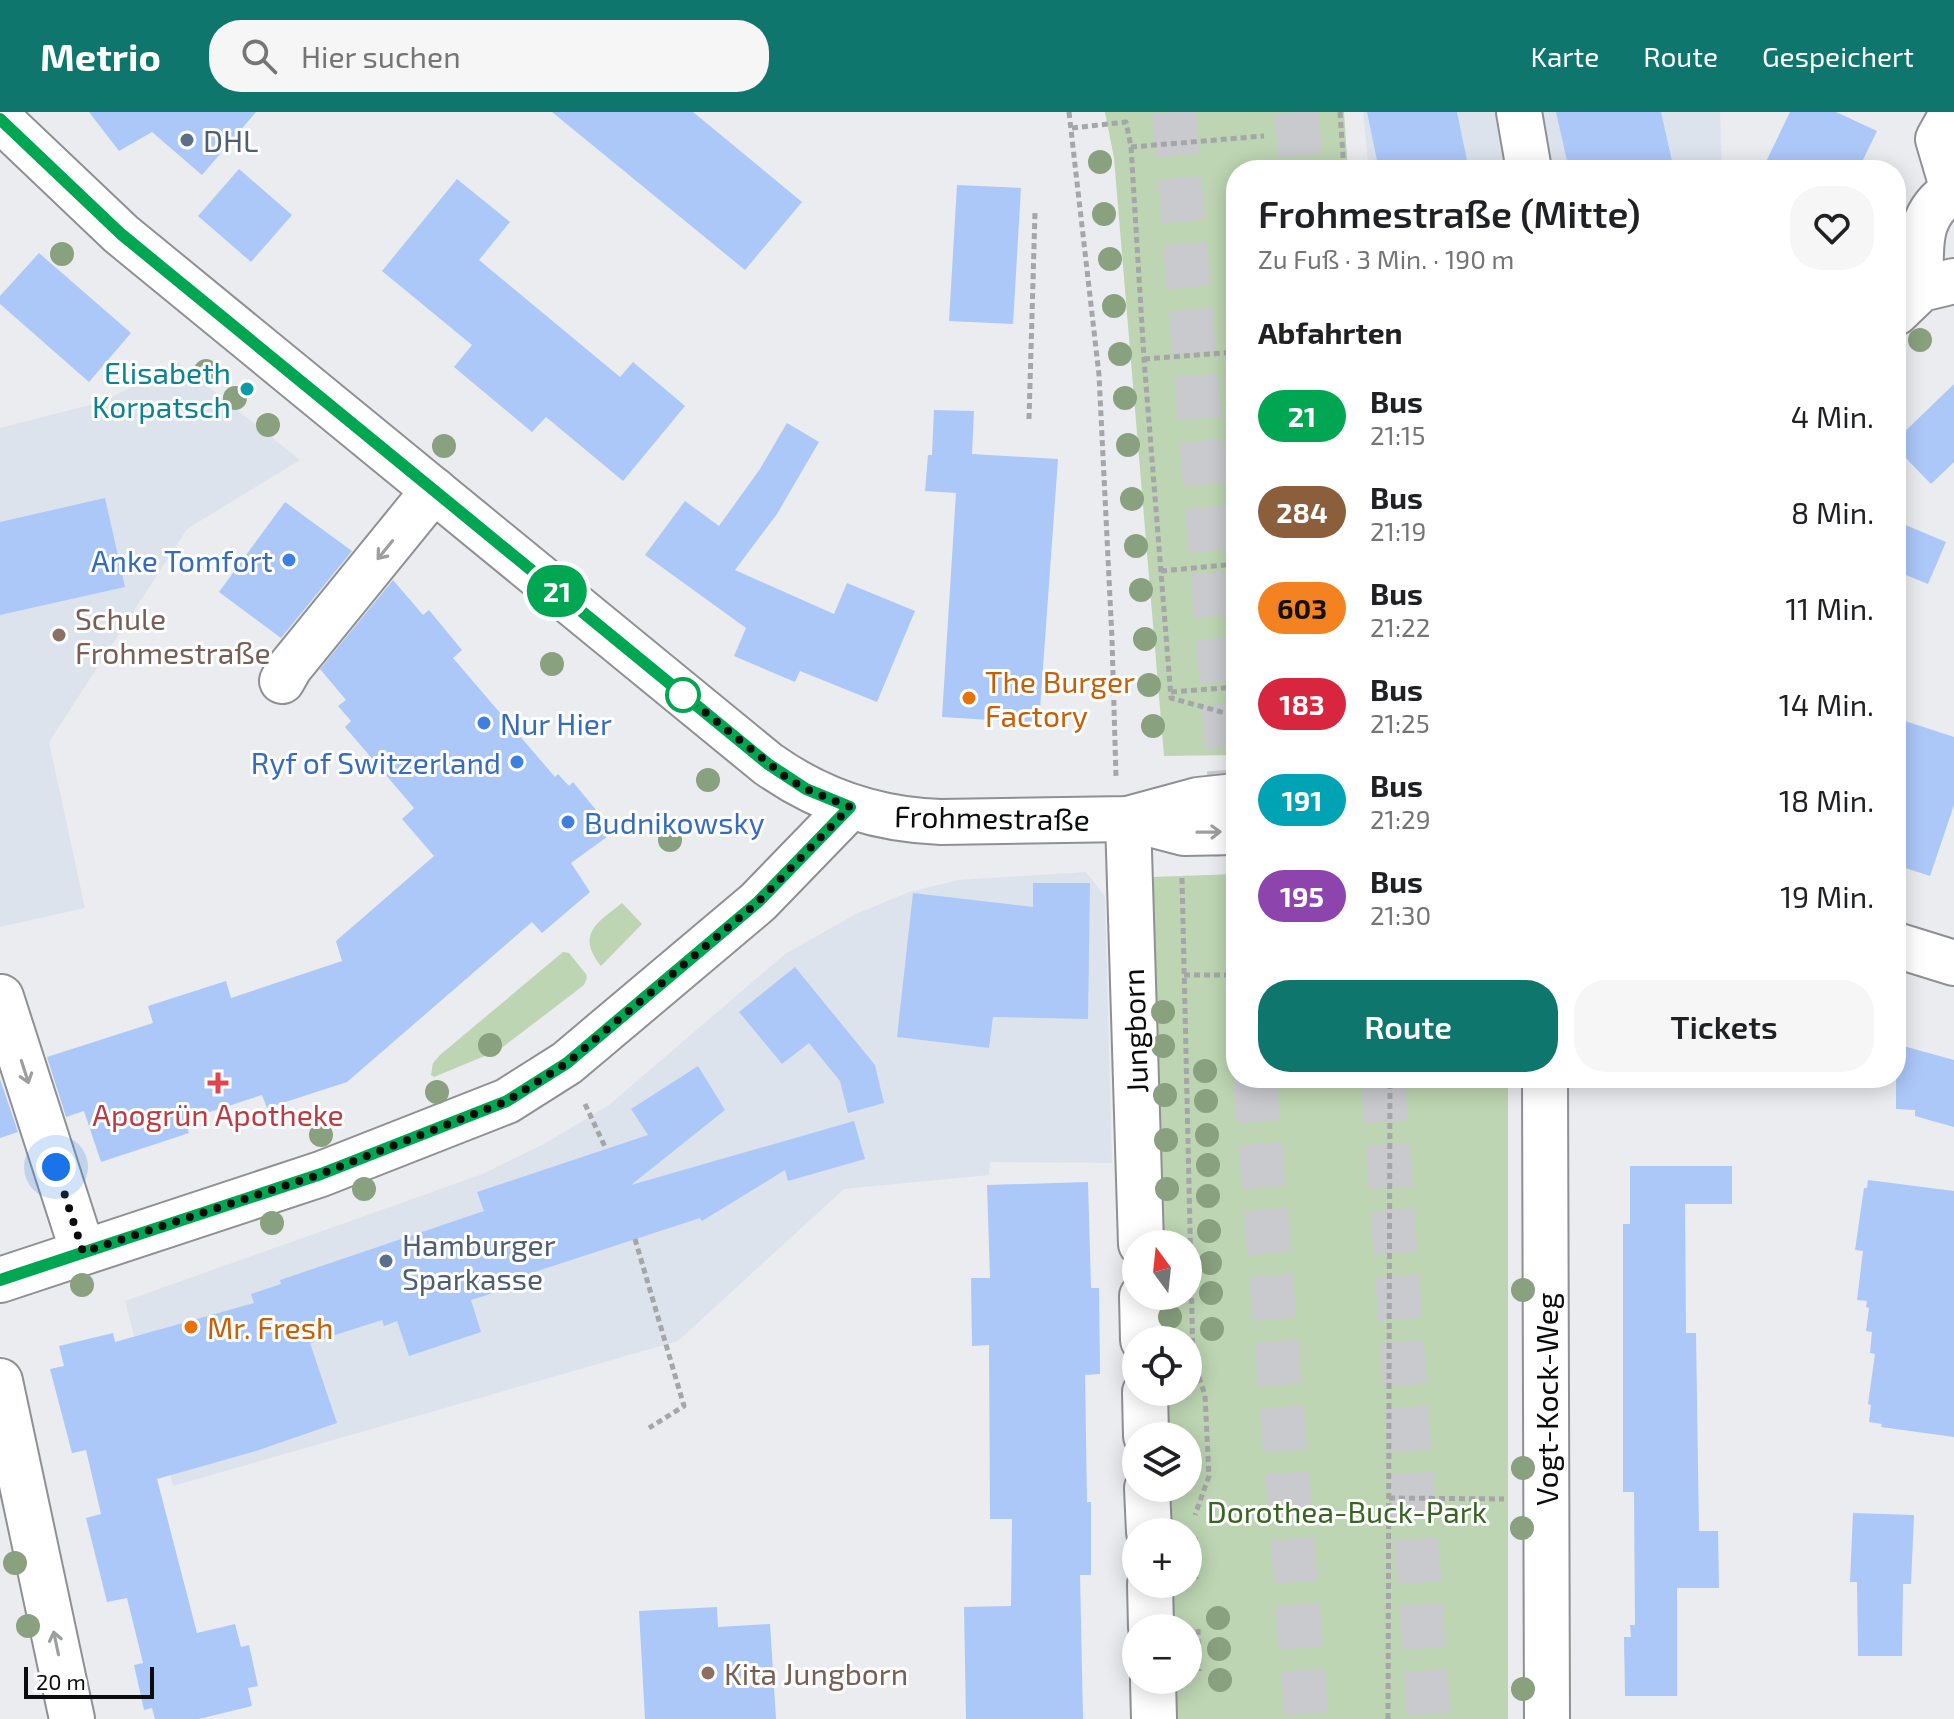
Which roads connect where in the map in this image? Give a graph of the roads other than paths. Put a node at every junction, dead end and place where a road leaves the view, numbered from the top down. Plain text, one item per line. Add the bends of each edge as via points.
1 (1519, 112) edge
2 (1953, 112) edge
3 (0, 119) edge
4 (1527, 160) edge
5 (1954, 190) edge
6 (1924, 294) edge
7 (434, 490) junction
8 (282, 681) dead end
9 (1226, 797) edge
10 (850, 807) junction
11 (1122, 819) junction
12 (1226, 832) edge
13 (1906, 948) edge
14 (1954, 963) edge
15 (1, 997) edge
16 (1545, 1088) edge
17 (1140, 1230) edge
18 (83, 1252) junction
19 (0, 1280) edge
20 (0, 1381) edge
21 (1153, 1694) edge
22 (72, 1719) edge
23 (1154, 1719) edge
24 (1547, 1719) edge

1 - 4 street
2 - 5 street via 1938,139
3 - 7 street, Frohmestraße via 121,234
5 - 6 street via 1932,207 1924,223
7 -> 8 street
7 - 10 street, Frohmestraße via 768,764 806,789
9 - 11 street, Frohmestraße
10 - 11 street, Frohmestraße via 929,822
10 - 18 street via 758,902 567,1063 507,1101 321,1174
11 -> 12 street, Frohmestraße via 1184,833
11 - 17 street, Jungborn
13 - 14 street
15 -> 18 street
16 - 24 street, Vogt-Kock-Weg
18 - 19 street
22 -> 20 street
21 - 23 street

